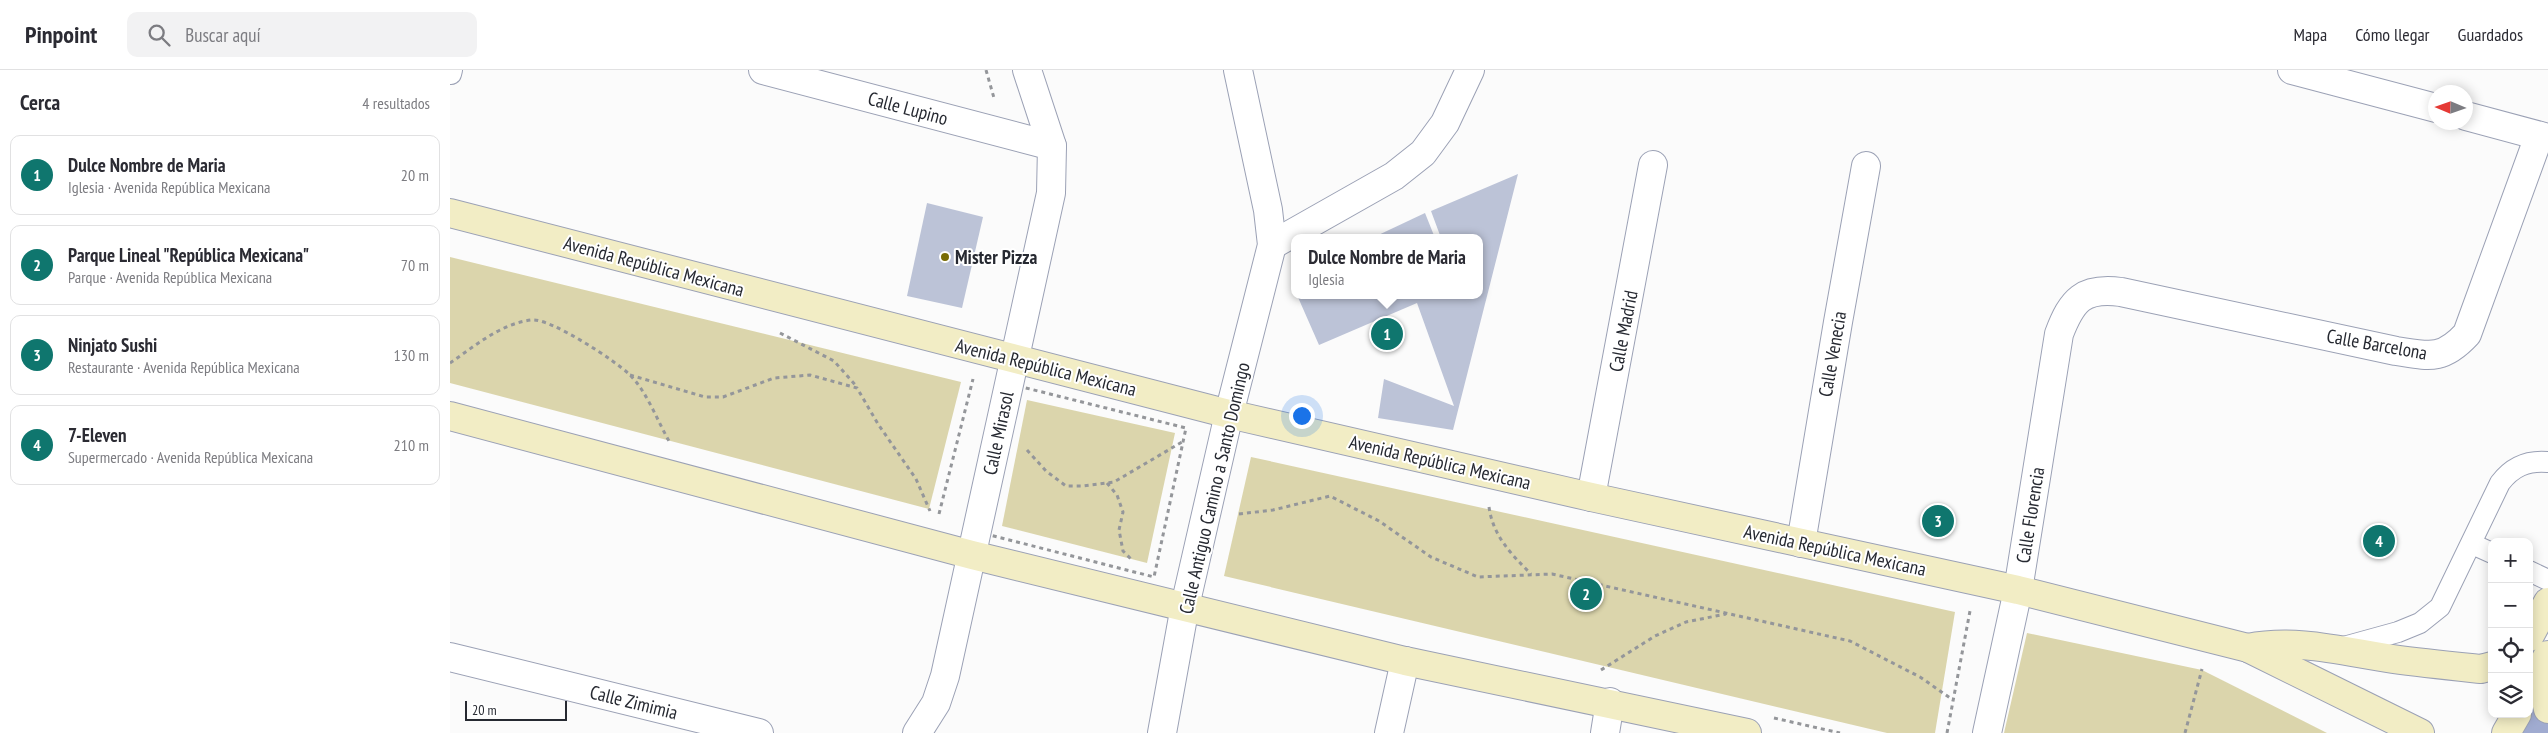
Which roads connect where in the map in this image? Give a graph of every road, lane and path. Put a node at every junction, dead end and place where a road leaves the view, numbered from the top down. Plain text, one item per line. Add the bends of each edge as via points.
1 (763, 70) edge
2 (1027, 70) edge
3 (1238, 70) edge
4 (1470, 70) edge
5 (2292, 70) edge
6 (2428, 106) edge
7 (2473, 118) edge
8 (2544, 137) edge
9 (1052, 146) junction
10 (1652, 165) dead end
11 (1866, 166) dead end
12 (450, 213) edge
13 (1291, 234) edge
14 (1291, 234) edge
15 (1272, 245) junction
16 (2076, 300) joint
17 (772, 328) dead end
18 (1014, 360) junction
19 (450, 363) edge
20 (974, 374) dead end
21 (630, 375) junction
22 (857, 388) junction
23 (1229, 414) junction
24 (450, 416) edge
25 (1007, 439) junction
26 (1183, 442) junction
27 (1016, 443) dead end
28 (1025, 447) dead end
29 (672, 448) dead end
30 (2548, 462) edge
31 (1106, 483) junction
32 (1591, 496) junction
33 (1489, 505) dead end
34 (1232, 515) dead end
35 (939, 516) dead end
36 (933, 517) dead end
37 (1801, 543) junction
38 (2472, 544) junction
39 (2488, 551) edge
40 (972, 555) junction
41 (1134, 563) dead end
42 (1140, 569) dead end
43 (2533, 573) edge
44 (1145, 574) junction
45 (1532, 574) junction
46 (2548, 580) edge
47 (2018, 590) junction
48 (2548, 602) edge
49 (1971, 603) dead end
50 (1185, 606) junction
51 (1729, 613) junction
52 (2533, 630) edge
53 (2248, 648) junction
54 (2333, 650) junction
55 (450, 658) edge
56 (1405, 660) junction
57 (2204, 664) dead end
58 (2488, 667) edge
59 (1594, 675) dead end
60 (1953, 700) junction
61 (1610, 702) junction
62 (2515, 718) edge
63 (759, 733) edge
64 (916, 733) edge
65 (1162, 733) edge
66 (1389, 733) edge
67 (1604, 733) edge
68 (1747, 733) edge
69 (1947, 733) edge
70 (1987, 733) edge
71 (2185, 733) edge
72 (2420, 733) edge
73 (2506, 733) edge

1 - 9 street, Calle Lupino
2 - 9 street, Calle Mirasol
3 - 15 street, Calle Antiguo Camino a Santo Domingo via 1268,210
4 - 13 street via 1445,123 1423,153 1394,176
5 - 6 street
7 - 8 street
8 - 16 street, Calle Barcelona via 2466,334 2454,349 2443,353 2396,351 2120,292 2102,290
9 - 18 street, Calle Mirasol via 1051,193
10 - 32 street, Calle Madrid
11 - 37 street, Calle Venecia
12 - 18 main road, Avenida República Mexicana
14 - 15 street
15 - 23 street, Calle Antiguo Camino a Santo Domingo
16 - 47 street, Calle Florencia via 2059,334
17 - 22 path via 834,360
18 - 23 main road, Avenida República Mexicana
18 - 40 street, Calle Mirasol
19 - 21 path via 503,327 533,319 568,332
20 - 35 path
21 - 22 path via 705,397 724,397 774,378 810,375
21 - 29 path
22 - 36 path via 916,479
23 - 32 main road, Avenida República Mexicana
23 - 50 street, Calle Antiguo Camino a Santo Domingo
24 - 40 main road
25 - 26 path via 1018,386 1186,428
25 - 27 path
25 - 44 path via 986,534
26 - 31 path via 1114,482
26 - 44 path via 1154,577
28 - 31 path via 1046,471 1066,486
30 - 38 lane via 2539,461 2510,470 2500,483
31 - 41 path via 1117,496 1123,512 1119,530 1123,552
32 - 37 main road, Avenida República Mexicana
33 - 45 path via 1491,521 1505,548
34 - 45 path via 1273,510 1330,496 1379,521 1431,556 1478,577
37 - 47 main road, Avenida República Mexicana
38 - 39 lane
38 - 54 lane via 2440,607 2420,623
40 - 50 main road
40 - 64 street, Calle Mirasol via 945,676 936,702
42 - 44 path
43 - 46 lane
45 - 51 path via 1552,574
47 - 53 main road, Avenida República Mexicana
47 - 70 street, Calle Florencia
48 - 52 main road
49 - 60 path
50 - 56 main road
50 - 65 street, Calle Antiguo Camino a Santo Domingo
51 - 59 path via 1686,622 1656,636
51 - 60 path via 1850,642 1920,678
53 - 54 main road via 2289,643
53 - 72 main road, Avenida República Mexicana
54 - 58 main road via 2481,669
55 - 63 street, Calle Zimimia
56 - 61 main road
56 - 66 street
57 - 71 path
60 - 69 path
61 - 67 street
61 - 68 main road
62 - 73 main road

